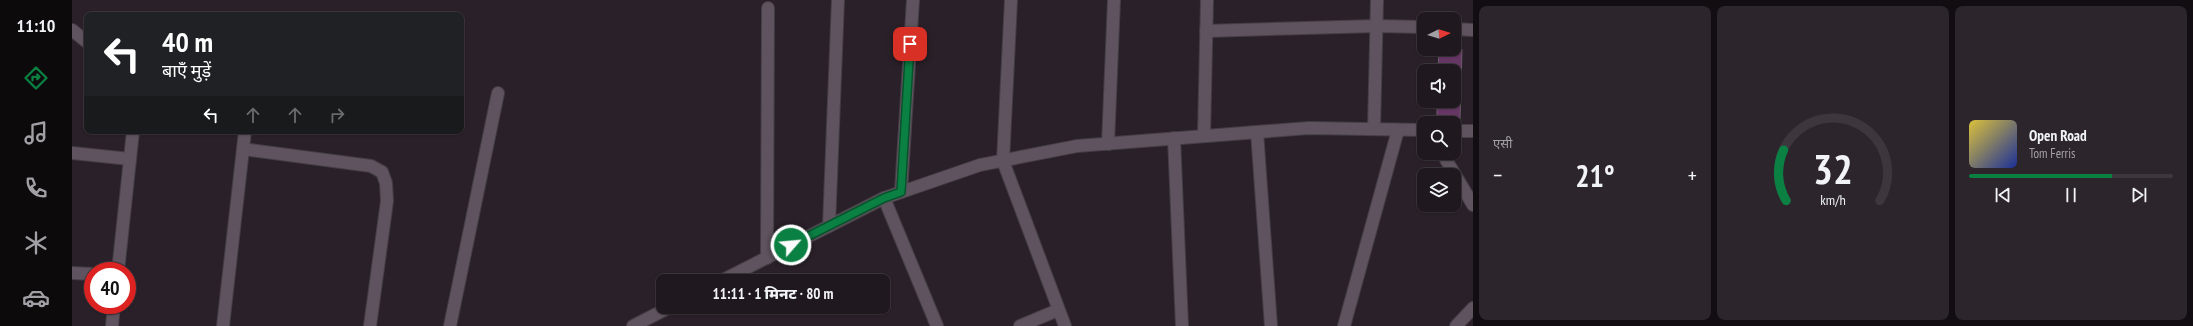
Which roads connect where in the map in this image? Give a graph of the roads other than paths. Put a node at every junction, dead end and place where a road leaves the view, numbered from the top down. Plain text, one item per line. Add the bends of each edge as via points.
1 (838, 0) edge
2 (913, 0) edge
3 (1011, 0) edge
4 (1114, 0) edge
5 (1207, 0) edge
6 (1377, 0) edge
7 (768, 8) dead end
8 (1376, 26) junction
9 (1417, 27) edge
10 (1461, 29) edge
11 (72, 30) edge
12 (1473, 30) edge
13 (1206, 31) junction
14 (84, 40) edge
15 (498, 93) dead end
16 (1374, 129) junction
17 (1398, 130) junction
18 (1417, 130) edge
19 (1461, 131) edge
20 (1473, 131) edge
21 (1257, 132) junction
22 (133, 134) edge
23 (245, 134) edge
24 (1204, 136) junction
25 (1174, 138) junction
26 (1108, 144) junction
27 (243, 149) junction
28 (72, 154) edge
29 (130, 159) junction
30 (1446, 160) edge
31 (1003, 161) junction
32 (901, 192) junction
33 (884, 198) junction
34 (1473, 206) edge
35 (828, 226) junction
36 (767, 258) junction
37 (119, 262) edge
38 (72, 273) edge
39 (84, 274) edge
40 (735, 274) edge
41 (1473, 308) edge
42 (1058, 310) junction
43 (113, 314) edge
44 (656, 314) edge
45 (112, 326) edge
46 (222, 326) edge
47 (370, 326) edge
48 (450, 326) edge
49 (633, 326) edge
50 (937, 326) edge
51 (1020, 326) edge
52 (1065, 326) edge
53 (1182, 326) edge
54 (1271, 326) edge
55 (1344, 326) edge
56 (1456, 326) edge

1 - 35 street
2 - 32 street
3 - 31 street
4 - 26 street
5 - 13 street
6 - 8 street
7 - 36 street
8 - 9 street
8 - 13 street
8 - 16 street
10 - 12 street
11 - 14 street
13 - 24 street
15 - 48 street
16 - 17 street
16 - 21 street via 1309,128
17 - 18 street
17 - 55 street
19 - 20 street
21 - 24 street
21 - 54 street
22 - 29 street
23 - 27 street
24 - 25 street
25 - 26 street
25 - 53 street
26 - 31 street via 1076,146
27 - 46 street
27 - 47 street via 371,166 382,172 386,183 387,200
28 - 29 street
29 - 37 street
30 - 34 street
31 - 32 street via 980,165
31 - 42 street
32 - 33 street
33 - 35 street
33 - 50 street
35 - 36 street
36 - 40 street
38 - 39 street
41 - 56 street
42 - 51 street
42 - 52 street
43 - 45 street
44 - 49 street

